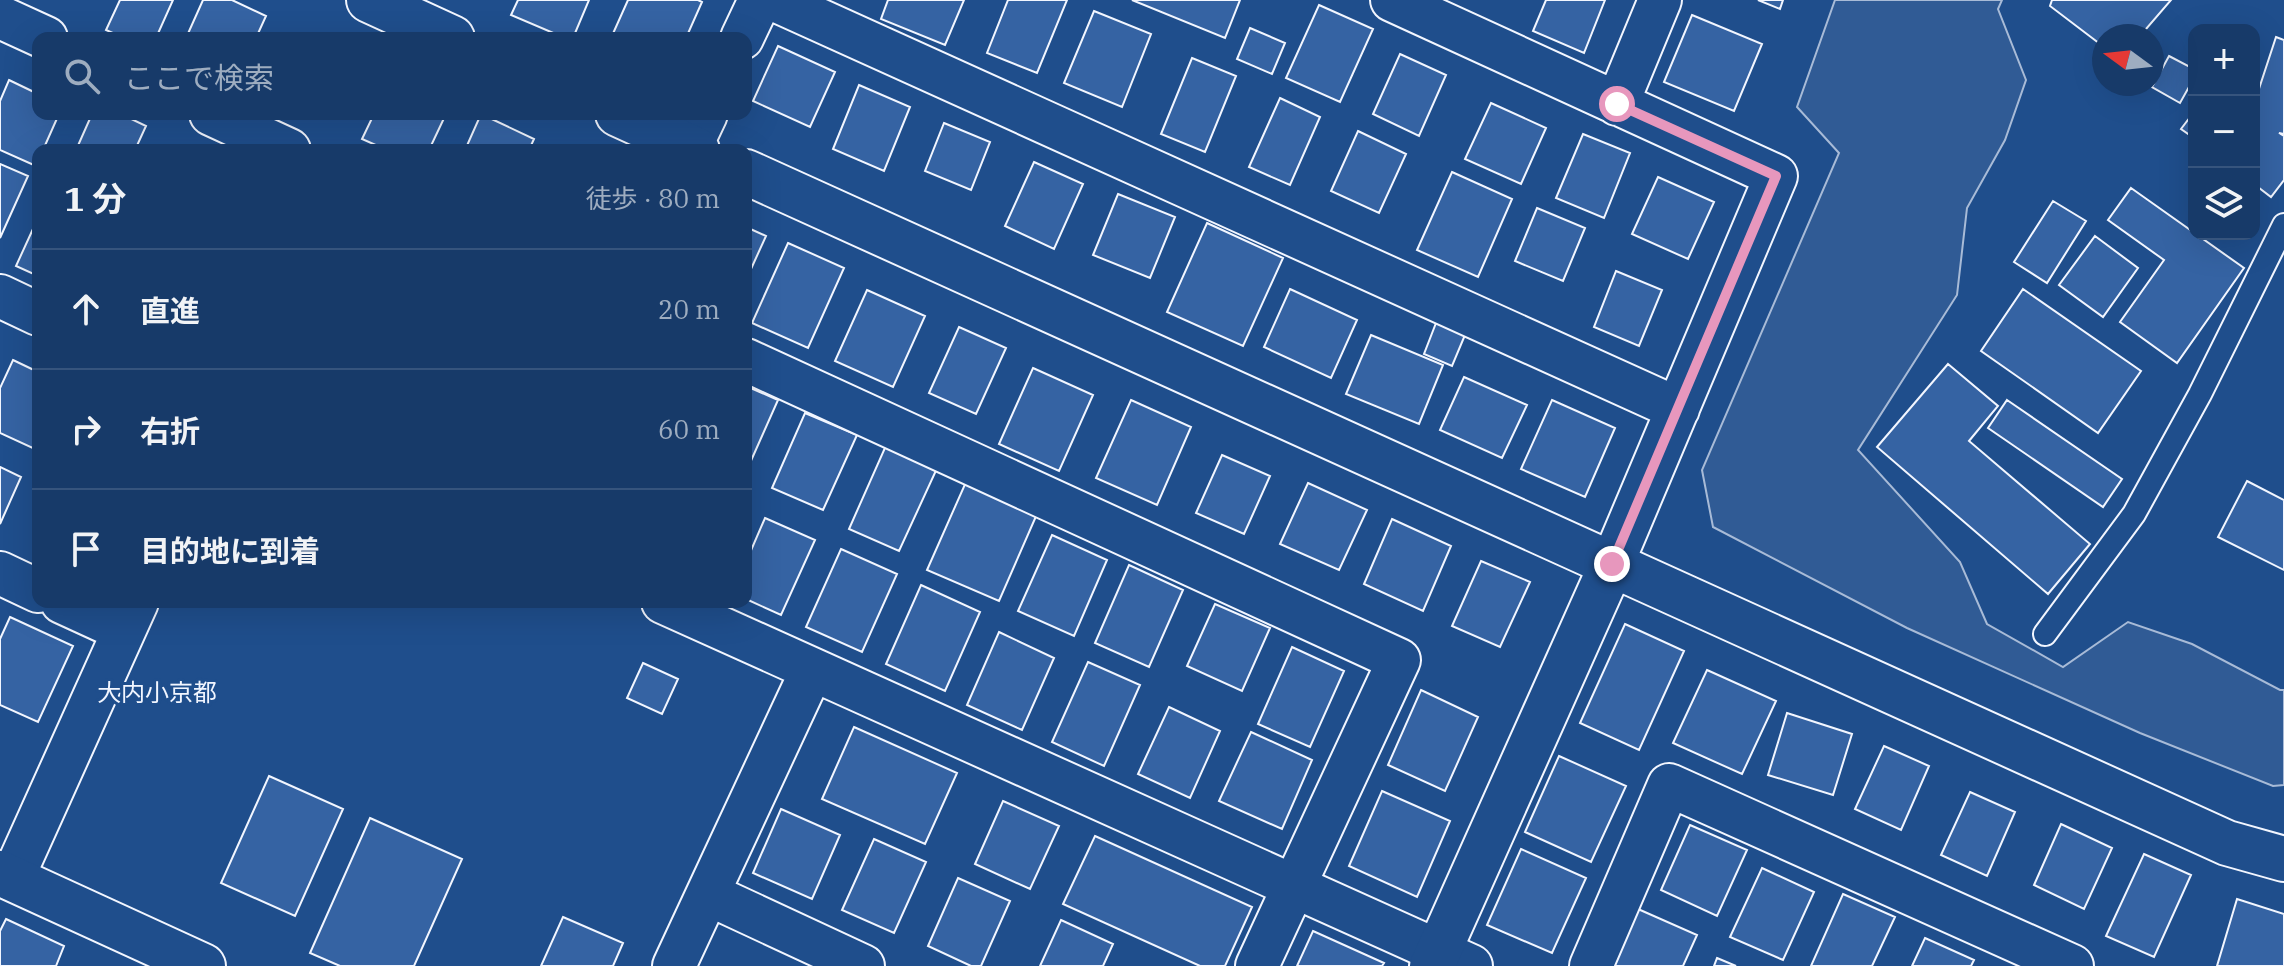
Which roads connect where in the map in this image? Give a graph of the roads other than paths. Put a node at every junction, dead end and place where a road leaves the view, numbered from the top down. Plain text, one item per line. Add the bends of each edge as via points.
1 (369, 0) edge
2 (760, 0) edge
3 (775, 0) edge
4 (1392, 0) edge
5 (1660, 0) edge
6 (0, 17) edge
7 (33, 32) edge
8 (439, 32) edge
9 (745, 32) edge
10 (1617, 104) junction
11 (224, 120) edge
12 (636, 120) edge
13 (696, 140) edge
14 (276, 144) edge
15 (752, 175) edge
16 (2284, 225) edge
17 (0, 296) edge
18 (32, 311) edge
19 (752, 363) edge
20 (1678, 409) junction
21 (1612, 564) junction
22 (0, 573) edge
23 (32, 588) edge
24 (91, 608) edge
25 (676, 608) edge
26 (130, 616) edge
27 (2045, 634) dead end
28 (812, 670) junction
29 (2284, 859) edge
30 (6, 876) edge
31 (1295, 886) junction
32 (708, 894) junction
33 (1447, 961) edge
34 (203, 966) edge
35 (674, 966) edge
36 (863, 966) edge
37 (1257, 966) edge
38 (1591, 966) edge
39 (2072, 966) edge

1 - 8 street
2 - 9 street
3 - 20 street
4 - 10 street
5 - 10 street
6 - 7 street
10 - 20 street via 1776,176
11 - 14 street
12 - 13 street
15 - 21 street
16 - 27 lane via 2134,514
17 - 18 street
19 - 31 street via 1399,660
20 - 21 street
21 - 29 street via 2227,843
21 - 33 street
22 - 23 street
24 - 26 street
25 - 28 street
26 - 30 street
28 - 31 street
28 - 32 street
30 - 34 street
31 - 33 street
31 - 37 street
32 - 35 street
32 - 36 street
38 - 39 street via 1669,785

